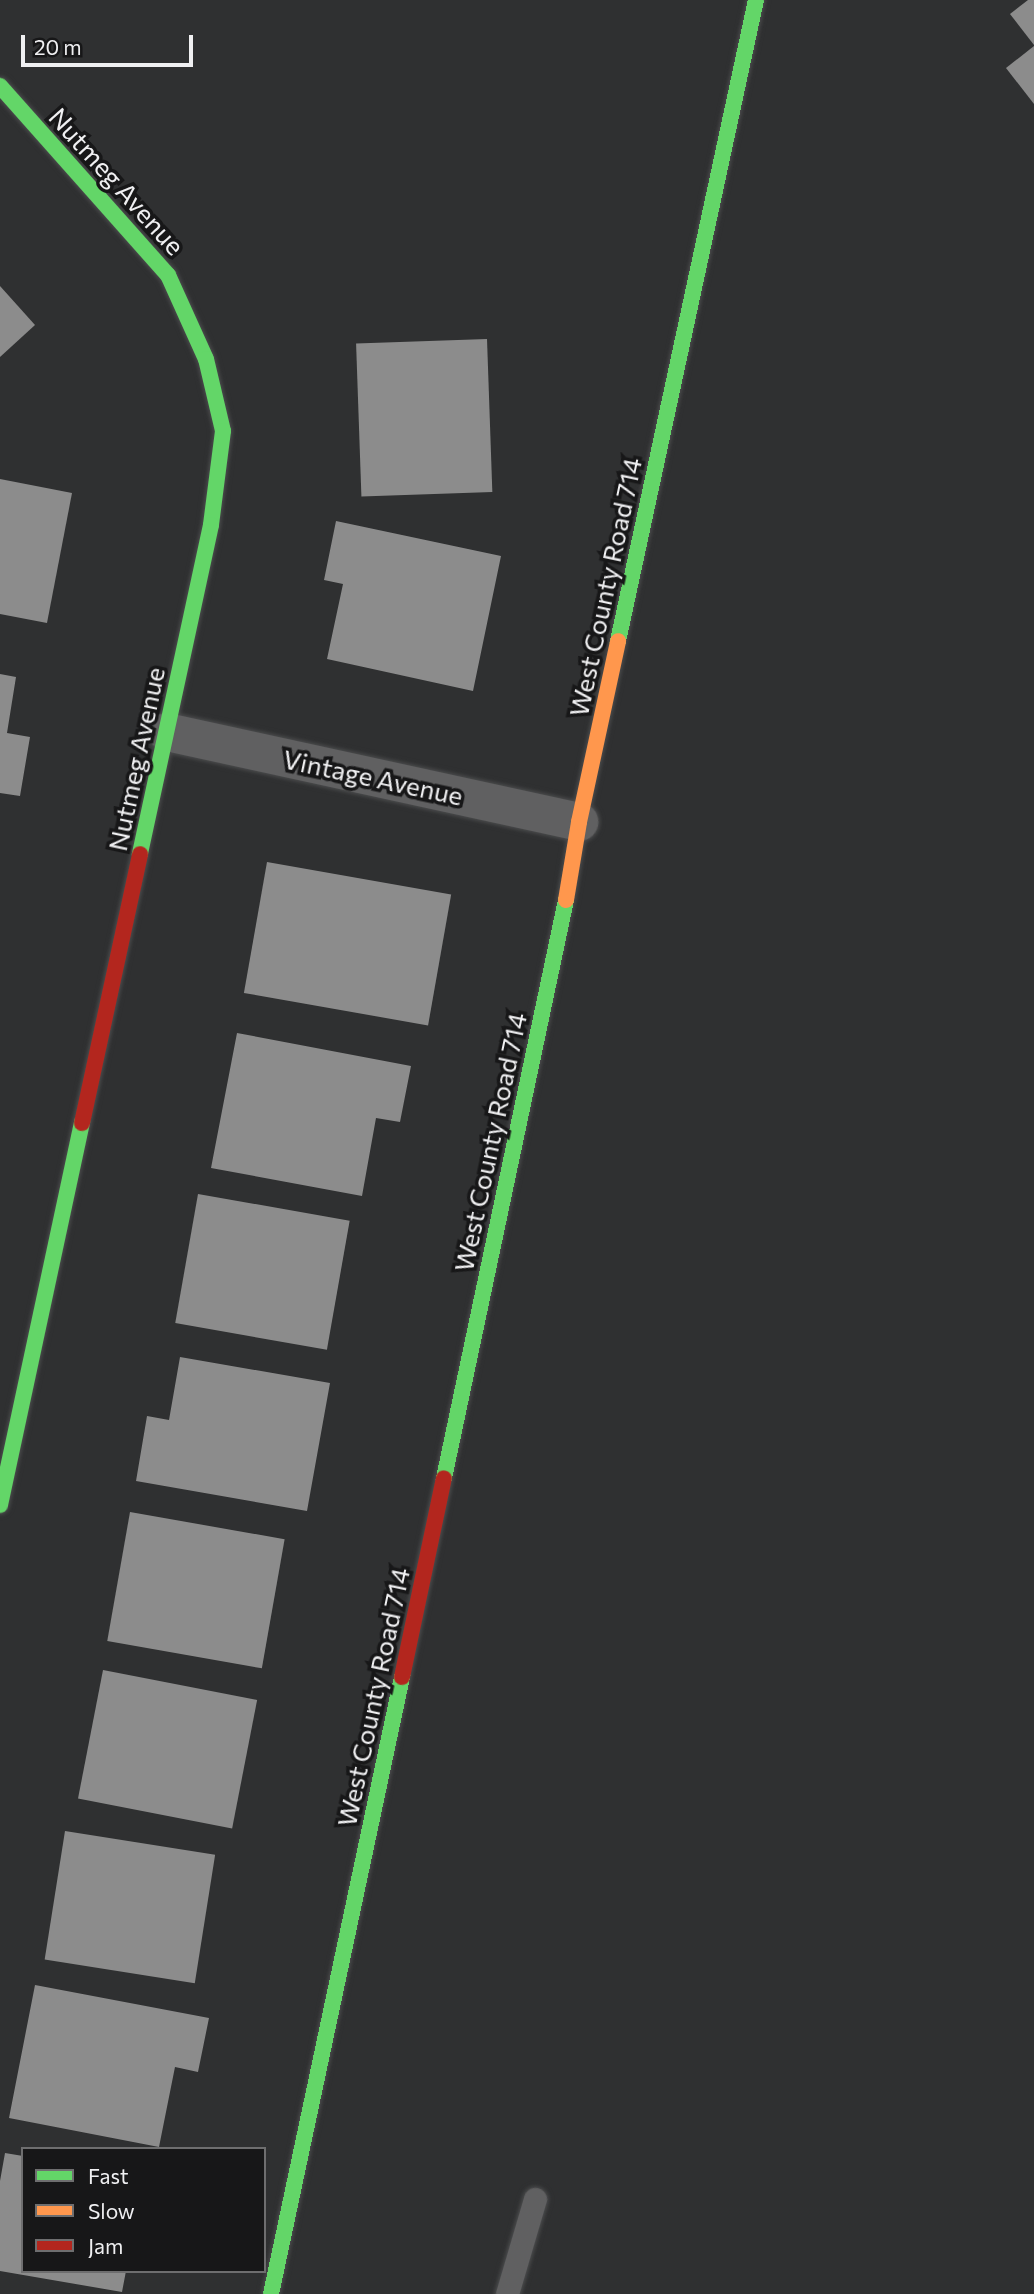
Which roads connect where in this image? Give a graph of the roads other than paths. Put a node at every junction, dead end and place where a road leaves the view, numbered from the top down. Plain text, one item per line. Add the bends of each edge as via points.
1 (757, 0) edge
2 (0, 86) edge
3 (167, 732) junction
4 (579, 822) junction
5 (0, 1505) edge
6 (534, 2199) dead end
7 (271, 2294) edge
8 (507, 2294) edge

1 - 4 street, West County Road 714
2 - 3 street, Nutmeg Avenue via 168,275 205,359 223,431 211,524
3 - 4 street, Vintage Avenue
3 - 5 street, Nutmeg Avenue
4 - 7 street, West County Road 714
6 - 8 lane

